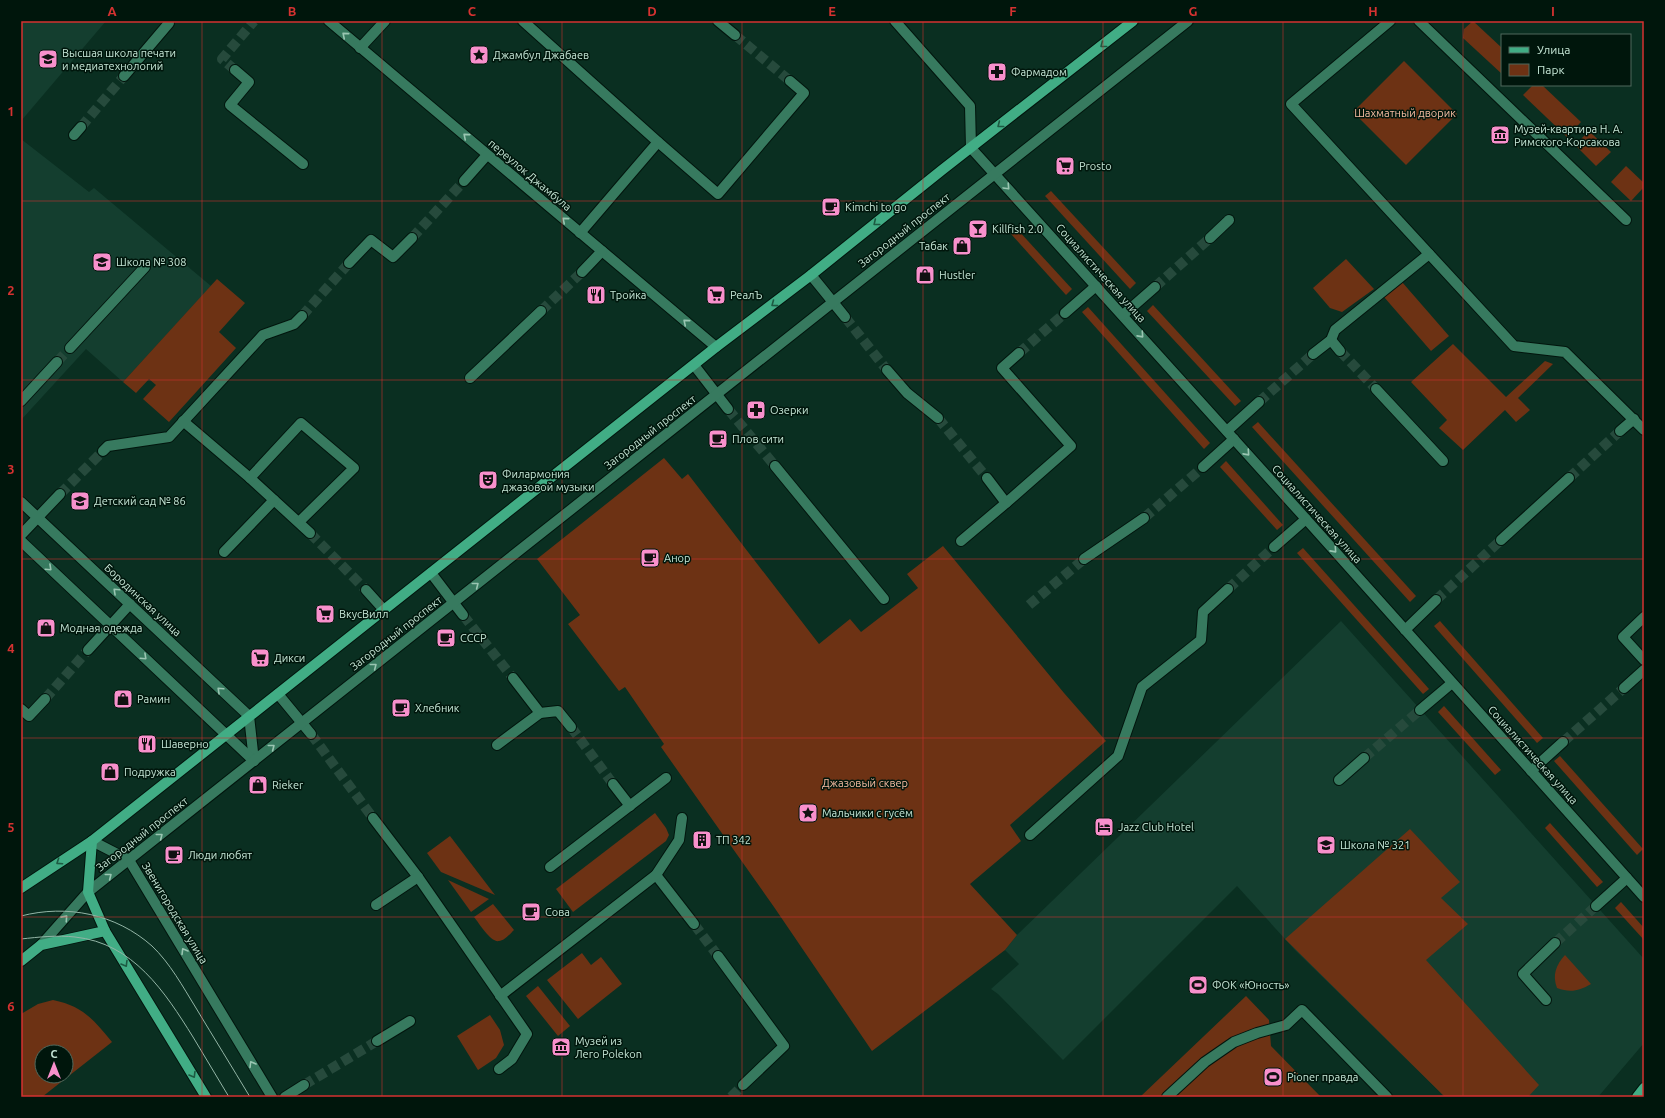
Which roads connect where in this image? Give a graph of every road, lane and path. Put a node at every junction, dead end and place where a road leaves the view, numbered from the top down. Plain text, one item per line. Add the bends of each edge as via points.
1 (328, 21) edge
2 (385, 21) edge
3 (523, 21) edge
4 (718, 21) edge
5 (895, 21) edge
6 (1133, 21) edge
7 (1188, 21) edge
8 (1390, 21) edge
9 (1419, 21) edge
10 (169, 23) dead end
11 (735, 35) tunnel mouth
12 (360, 48) junction
13 (235, 70) tunnel mouth
14 (124, 76) tunnel mouth
15 (790, 81) tunnel mouth
16 (658, 142) junction
17 (971, 148) junction
18 (487, 154) junction
19 (303, 164) dead end
20 (994, 173) junction
21 (464, 181) tunnel mouth
22 (1229, 220) dead end
23 (1626, 220) dead end
24 (580, 233) junction
25 (412, 238) tunnel mouth
26 (1210, 238) tunnel mouth
27 (602, 251) junction
28 (1429, 254) junction
29 (349, 263) tunnel mouth
30 (145, 267) dead end
31 (582, 272) tunnel mouth
32 (811, 275) junction
33 (1096, 286) junction
34 (1155, 287) tunnel mouth
35 (833, 302) junction
36 (541, 310) tunnel mouth
37 (1065, 313) tunnel mouth
38 (1123, 315) junction
39 (302, 316) tunnel mouth
40 (845, 317) tunnel mouth
41 (1331, 340) junction
42 (716, 347) junction
43 (70, 348) tunnel mouth
44 (1340, 351) tunnel mouth
45 (1019, 353) tunnel mouth
46 (1313, 354) tunnel mouth
47 (57, 362) tunnel mouth
48 (694, 365) junction
49 (887, 370) tunnel mouth
50 (470, 378) dead end
51 (1376, 389) tunnel mouth
52 (717, 394) junction
53 (21, 401) edge
54 (1258, 402) tunnel mouth
55 (728, 409) tunnel mouth
56 (938, 418) tunnel mouth
57 (1634, 419) junction
58 (183, 421) junction
59 (1644, 430) edge
60 (1227, 431) junction
61 (1620, 431) tunnel mouth
62 (1234, 439) junction
63 (103, 451) tunnel mouth
64 (1443, 461) dead end
65 (775, 466) tunnel mouth
66 (1203, 467) tunnel mouth
67 (250, 478) junction
68 (987, 478) tunnel mouth
69 (1570, 478) tunnel mouth
70 (60, 494) tunnel mouth
71 (274, 500) junction
72 (21, 502) edge
73 (1006, 503) junction
74 (38, 517) junction
75 (1144, 518) tunnel mouth
76 (1306, 519) junction
77 (299, 522) junction
78 (310, 533) tunnel mouth
79 (21, 535) edge
80 (1502, 540) tunnel mouth
81 (21, 541) edge
82 (961, 541) dead end
83 (1274, 547) tunnel mouth
84 (224, 552) dead end
85 (1084, 559) tunnel mouth
86 (431, 573) junction
87 (1228, 589) tunnel mouth
88 (366, 590) tunnel mouth
89 (884, 599) dead end
90 (1436, 600) tunnel mouth
91 (454, 603) junction
92 (130, 604) junction
93 (384, 610) junction
94 (463, 616) tunnel mouth
95 (1644, 617) edge
96 (111, 626) junction
97 (1405, 630) junction
98 (88, 650) tunnel mouth
99 (1644, 660) edge
100 (1644, 670) edge
101 (513, 678) tunnel mouth
102 (1452, 683) junction
103 (1624, 688) tunnel mouth
104 (278, 694) junction
105 (45, 699) tunnel mouth
106 (21, 709) edge
107 (1420, 710) tunnel mouth
108 (540, 713) junction
109 (249, 716) junction
110 (302, 723) junction
111 (571, 727) tunnel mouth
112 (226, 734) junction
113 (310, 734) tunnel mouth
114 (1563, 742) tunnel mouth
115 (497, 745) dead end
116 (1364, 758) tunnel mouth
117 (254, 761) junction
118 (1531, 771) junction
119 (666, 778) dead end
120 (1339, 780) dead end
121 (613, 784) tunnel mouth
122 (630, 806) junction
123 (373, 818) tunnel mouth
124 (682, 818) dead end
125 (1030, 835) dead end
126 (92, 841) junction
127 (129, 860) junction
128 (550, 867) dead end
129 (656, 875) junction
130 (418, 877) junction
131 (1627, 878) junction
132 (21, 888) edge
133 (88, 892) junction
134 (1644, 897) edge
135 (376, 905) dead end
136 (1596, 906) tunnel mouth
137 (694, 924) tunnel mouth
138 (105, 931) junction
139 (41, 944) junction
140 (1555, 944) tunnel mouth
141 (718, 956) tunnel mouth
142 (21, 961) edge
143 (500, 996) junction
144 (1546, 1000) dead end
145 (410, 1021) dead end
146 (376, 1041) tunnel mouth
147 (499, 1069) dead end
148 (304, 1085) tunnel mouth
149 (743, 1085) tunnel mouth
150 (1644, 1088) edge
151 (206, 1097) edge
152 (272, 1097) edge
153 (285, 1097) edge
154 (1166, 1097) edge
155 (1387, 1097) edge
156 (1637, 1097) edge

12 -> 1 street, переулок Джамбула
2 - 12 street
3 - 16 street
4 - 11 street
5 - 17 street via 970,106
6 -> 17 main road, Загородный проспект
7 - 20 street, Загородный проспект
8 - 28 street via 1291,104
9 - 23 street
10 - 14 street
18 -> 12 street, переулок Джамбула
13 - 19 street via 249,82 230,105
15 - 16 street via 804,93 718,194
16 - 24 street
17 - 20 street, Социалистическая улица
17 -> 32 main road, Загородный проспект
18 - 21 street
24 -> 18 street, переулок Джамбула
20 -> 33 street, Социалистическая улица
20 - 35 street, Загородный проспект
22 - 26 street
24 - 27 street, переулок Джамбула
25 - 29 street via 393,257 371,240
27 - 31 street
42 -> 27 street, переулок Джамбула
28 - 41 street via 1335,330
28 - 57 street via 1514,346 1566,352
30 - 43 street
32 - 35 street
32 -> 42 main road, Загородный проспект
33 - 37 street
33 - 38 street, Социалистическая улица
34 - 38 street
35 - 40 street
35 - 52 street, Загородный проспект
36 - 50 street
38 -> 60 street, Социалистическая улица
39 - 58 street via 294,324 264,335
41 - 44 street
41 - 46 street
42 - 48 main road, Загородный проспект
45 - 73 street via 1002,368 1071,446
47 - 53 street
48 - 52 street
48 - 86 main road, Загородный проспект
49 - 56 street via 907,393
51 - 64 street
52 - 55 street
91 -> 52 street, Загородный проспект
54 - 60 street
57 - 59 street
57 - 61 street
58 - 63 street via 169,437 108,446
58 - 67 street
60 - 62 street, Социалистическая улица
62 - 66 street
62 -> 76 street, Социалистическая улица
65 - 89 street
67 - 71 street
67 - 77 street via 302,423 354,468
68 - 73 street
69 - 80 street
70 - 74 street
71 - 77 street
71 - 84 street
72 - 74 street, Бородинская улица
73 - 82 street
74 - 79 street
92 -> 74 street, Бородинская улица
75 - 85 street
76 - 83 street
76 -> 97 street, Социалистическая улица
77 - 78 street
81 -> 96 street
86 - 91 street
86 - 93 main road, Загородный проспект
87 - 125 street via 1203,612 1201,640 1142,687 1118,756
88 - 93 street
90 - 97 street
91 - 94 street
110 -> 91 street, Загородный проспект
92 - 96 street
109 -> 92 street, Бородинская улица
93 - 104 main road, Загородный проспект
95 - 99 street via 1623,637
96 - 98 street
96 -> 112 street
97 - 102 street, Социалистическая улица
100 - 103 street
101 - 108 street
102 - 107 street
102 - 118 street, Социалистическая улица
104 - 109 main road, Загородный проспект
104 - 110 street
105 - 106 street via 29,716
108 - 111 street via 558,711
108 - 115 street
109 - 112 main road, Загородный проспект
109 - 117 street
110 - 113 street
117 -> 110 street, Загородный проспект
112 - 117 street
112 - 126 main road, Загородный проспект
114 - 118 street
116 - 120 street
127 -> 117 street, Загородный проспект
118 - 131 street, Социалистическая улица
119 - 122 street
121 - 122 street
122 - 128 street
123 - 130 street
124 - 129 street via 679,840
126 - 127 street, Звенигородская улица
126 -> 132 main road, Загородный проспект
126 - 133 main road
133 -> 127 street, Загородный проспект
152 -> 127 street, Звенигородская улица
129 - 137 street
129 - 143 street
130 - 135 street
130 - 143 street
131 - 134 street, Социалистическая улица
131 - 136 street
133 - 138 main road
139 -> 133 street, Загородный проспект
138 - 139 main road, Загородный проспект
138 -> 151 main road
139 - 142 main road, Загородный проспект
140 - 144 street via 1523,974
141 - 149 street via 784,1046
143 - 147 street via 527,1034 512,1059
145 - 146 street
148 - 153 street
150 - 156 main road
154 - 155 street via 1205,1062 1234,1042 1286,1025 1302,1010

